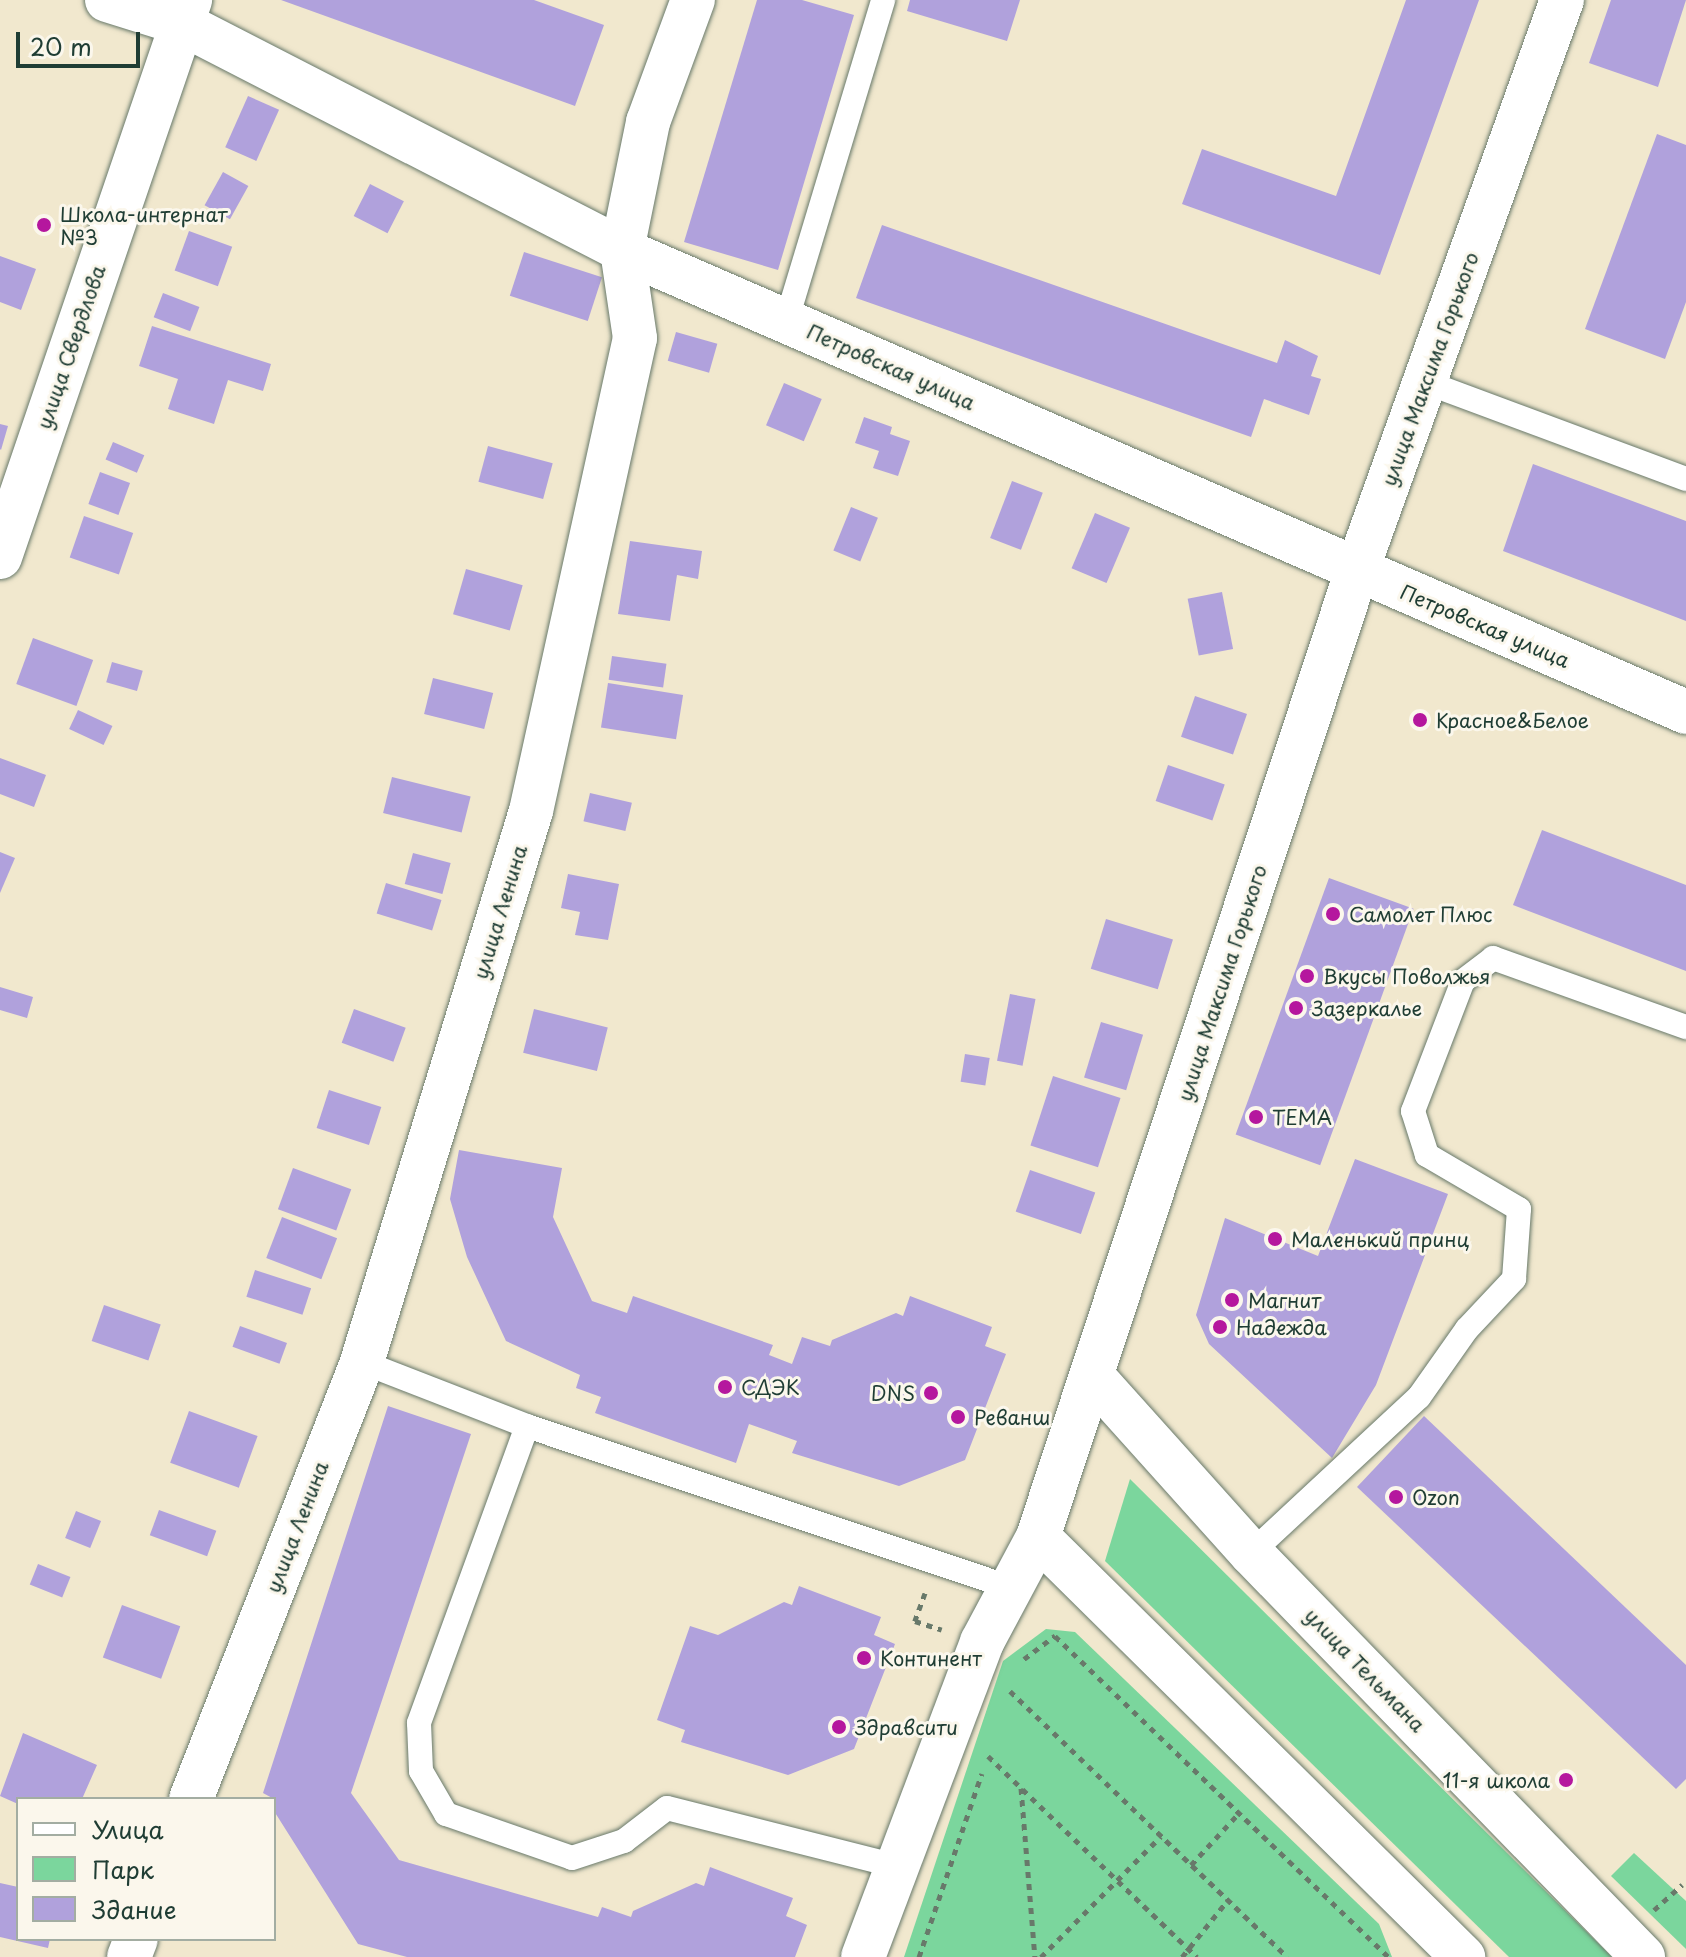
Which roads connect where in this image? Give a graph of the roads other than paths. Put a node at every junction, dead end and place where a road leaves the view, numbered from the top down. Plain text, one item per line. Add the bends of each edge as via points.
1 (107, 0) edge
2 (883, 0) edge
3 (1562, 0) edge
4 (691, 1) edge
5 (185, 12) edge
6 (622, 250) junction
7 (786, 322) junction
8 (1425, 382) junction
9 (1686, 479) edge
10 (0, 557) edge
11 (1357, 570) junction
12 (1686, 712) edge
13 (1686, 1027) edge
14 (362, 1362) junction
15 (1093, 1377) junction
16 (527, 1426) junction
17 (1038, 1537) junction
18 (1251, 1553) junction
19 (1009, 1587) junction
20 (192, 1797) edge
21 (896, 1866) junction
22 (1449, 1952) edge
23 (863, 1957) edge
24 (1643, 1957) edge

1 - 5 main road, Петровская улица
2 - 7 lane
3 - 8 main road, улица Максима Горького
4 - 6 main road, улица Ленина via 648,122
5 - 6 main road, Петровская улица
5 - 10 main road, улица Свердлова
6 - 7 main road, Петровская улица
6 - 14 main road, улица Ленина via 635,338 531,811
7 - 11 main road, Петровская улица
8 - 9 lane
8 - 11 main road, улица Максима Горького
11 - 12 main road, Петровская улица
11 - 15 main road, улица Максима Горького
13 - 18 lane via 1493,958 1463,981 1413,1111 1427,1155 1519,1209 1514,1279 1467,1329 1419,1397
14 - 16 lane
14 - 20 main road, улица Ленина
15 - 17 main road, улица Максима Горького
15 - 18 main road, улица Тельмана
16 - 19 lane
16 - 21 lane via 419,1723 421,1771 446,1814 572,1858 624,1841 667,1808
17 - 19 main road, улица Максима Горького
17 - 22 main road
18 - 24 main road, улица Тельмана
19 - 21 main road, улица Максима Горького via 982,1642
21 - 23 main road, улица Максима Горького

